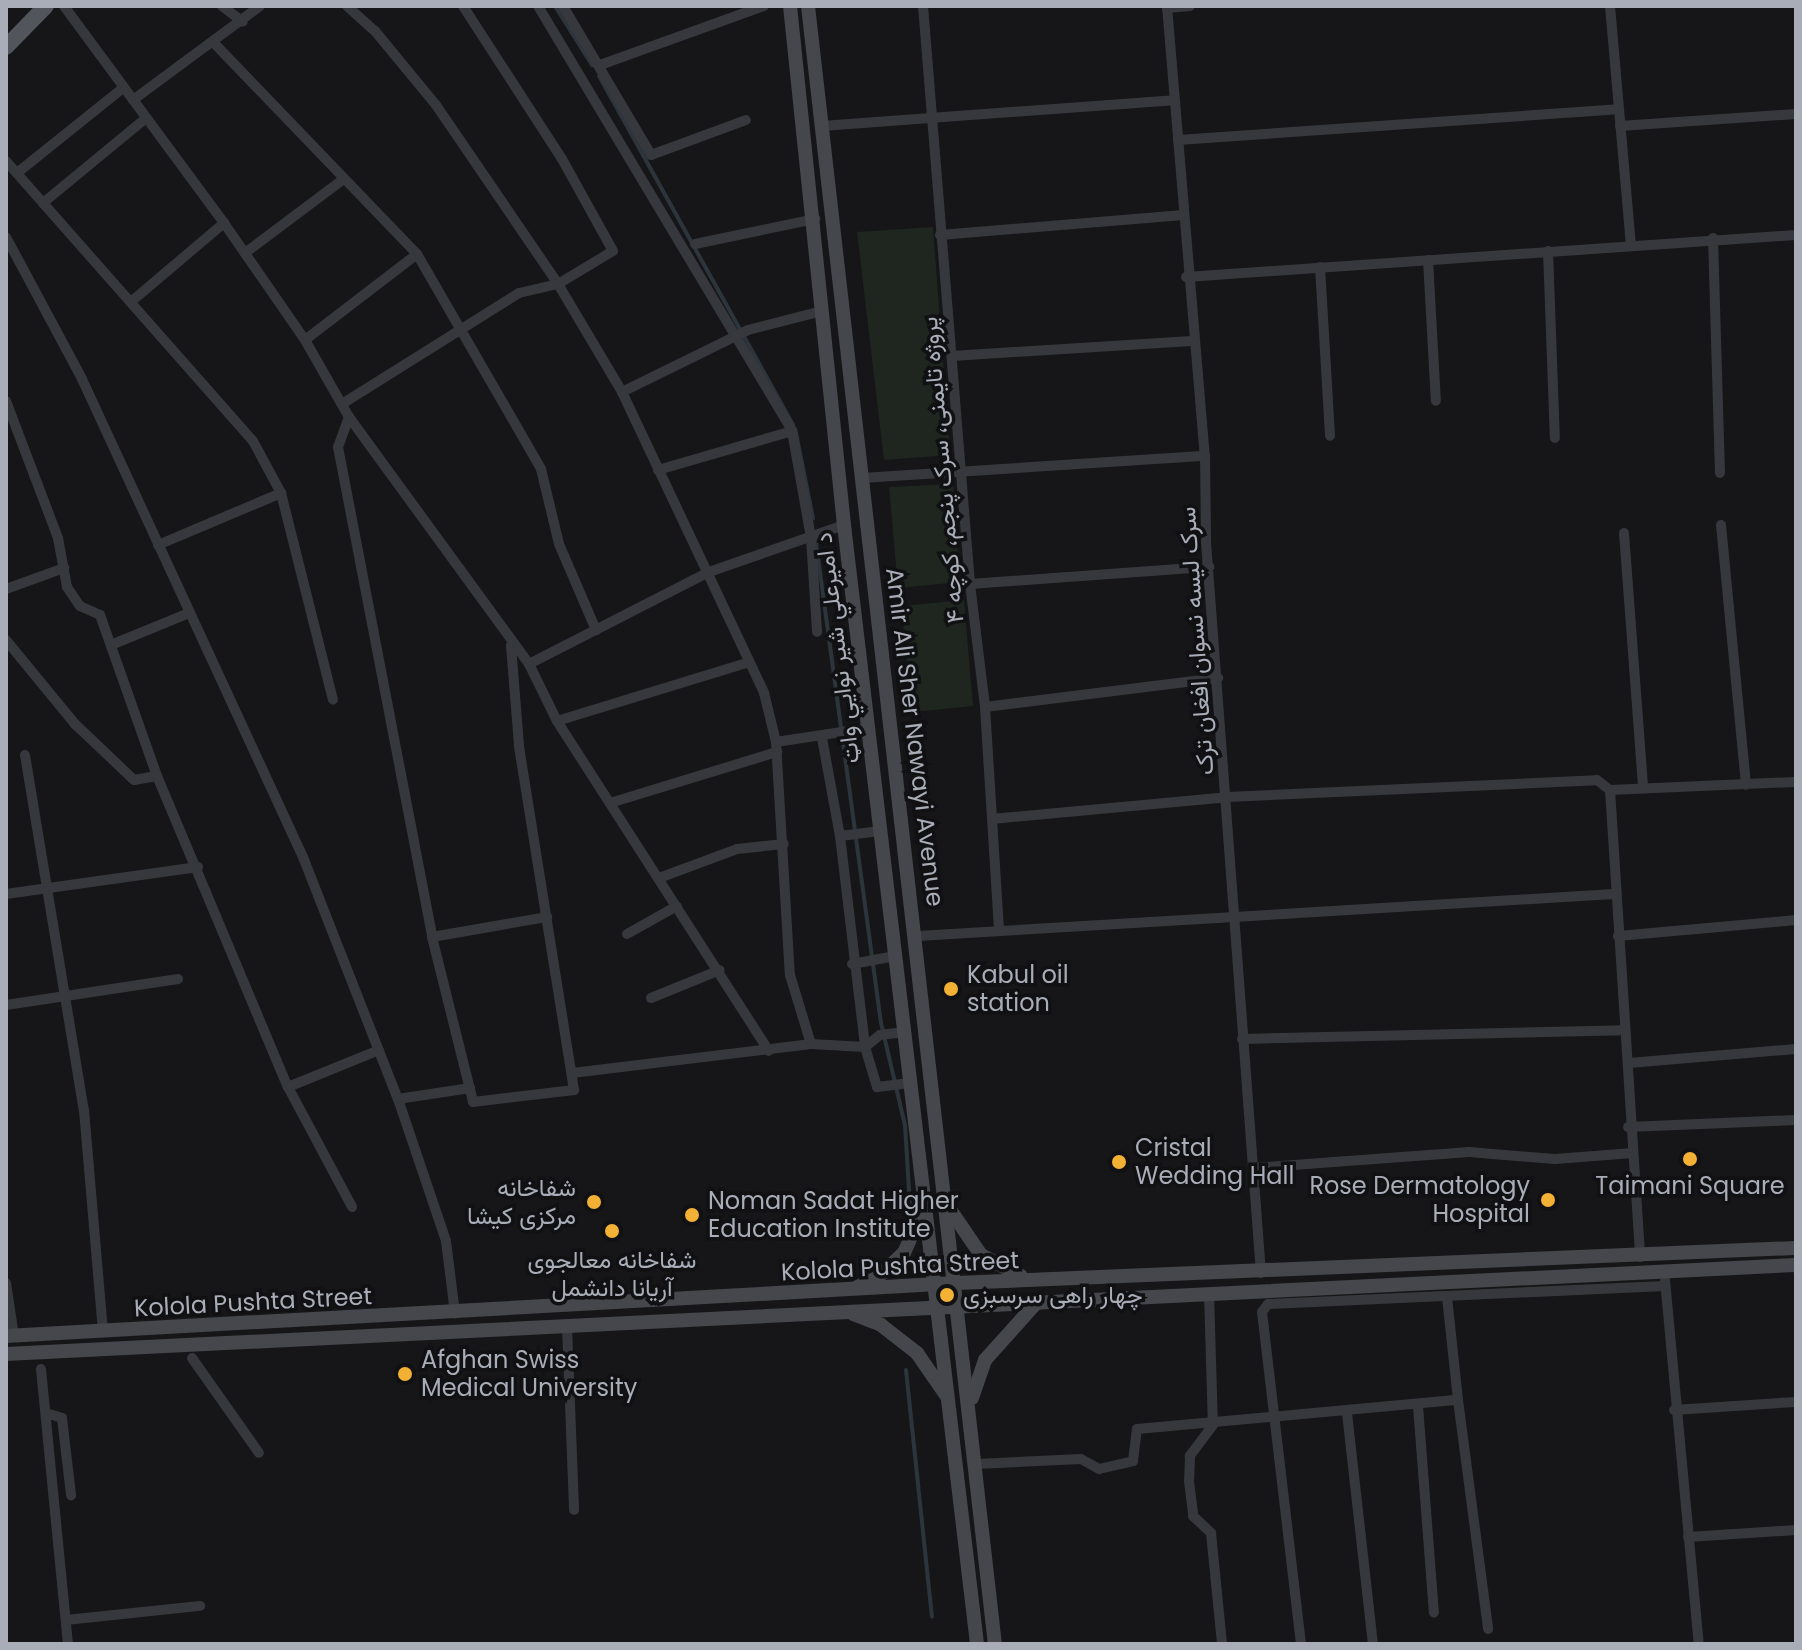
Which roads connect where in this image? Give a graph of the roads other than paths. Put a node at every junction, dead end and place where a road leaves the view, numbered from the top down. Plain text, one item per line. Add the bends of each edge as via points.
1 (46, 6) edge
2 (64, 6) edge
3 (222, 6) edge
4 (260, 6) edge
5 (347, 6) edge
6 (463, 6) edge
7 (538, 6) edge
8 (563, 6) edge
9 (764, 6) edge
10 (790, 6) edge
11 (808, 6) edge
12 (923, 6) edge
13 (1190, 6) edge
14 (1610, 6) edge
15 (1167, 7) edge
16 (243, 22) junction
17 (213, 42) junction
18 (6, 47) edge
19 (600, 65) junction
20 (123, 88) junction
21 (133, 100) junction
22 (1174, 100) junction
23 (1618, 109) junction
24 (1796, 114) edge
25 (146, 118) junction
26 (930, 119) junction
27 (746, 120) dead end
28 (822, 126) junction
29 (1620, 126) junction
30 (1178, 140) junction
31 (6, 161) edge
32 (17, 173) junction
33 (341, 181) junction
34 (43, 203) junction
35 (1183, 215) junction
36 (815, 219) junction
37 (224, 223) junction
38 (940, 235) junction
39 (1796, 235) edge
40 (6, 237) edge
41 (1713, 238) junction
42 (695, 244) dead end
43 (1631, 244) junction
44 (1548, 251) junction
45 (245, 253) junction
46 (417, 254) junction
47 (1428, 260) junction
48 (1320, 267) junction
49 (1186, 277) junction
50 (558, 284) junction
51 (132, 301) junction
52 (822, 311) junction
53 (464, 330) junction
54 (735, 338) junction
55 (305, 340) junction
56 (1192, 341) junction
57 (952, 356) junction
58 (622, 392) junction
59 (6, 401) edge
60 (1436, 401) dead end
61 (342, 404) junction
62 (349, 417) junction
63 (792, 431) junction
64 (1330, 436) dead end
65 (1555, 438) dead end
66 (1205, 456) junction
67 (658, 470) junction
68 (962, 470) junction
69 (1720, 473) dead end
70 (862, 478) junction
71 (281, 493) junction
72 (844, 525) junction
73 (1721, 525) dead end
74 (1624, 533) dead end
75 (815, 536) junction
76 (158, 545) junction
77 (1209, 567) junction
78 (64, 568) junction
79 (709, 572) junction
80 (970, 584) junction
81 (6, 589) edge
82 (189, 613) junction
83 (596, 630) junction
84 (817, 632) dead end
85 (6, 640) edge
86 (111, 645) junction
87 (511, 645) junction
88 (747, 663) junction
89 (529, 664) junction
90 (1218, 678) junction
91 (333, 700) dead end
92 (985, 707) junction
93 (557, 721) junction
94 (868, 728) junction
95 (822, 738) junction
96 (776, 747) junction
97 (25, 755) dead end
98 (157, 776) junction
99 (1796, 782) edge
100 (1746, 785) junction
101 (1643, 786) junction
102 (1610, 790) junction
103 (1227, 797) junction
104 (610, 803) junction
105 (992, 819) junction
106 (880, 831) junction
107 (840, 836) junction
108 (784, 844) junction
109 (198, 867) junction
110 (659, 878) junction
111 (46, 890) junction
112 (6, 894) edge
113 (1614, 894) junction
114 (677, 906) junction
115 (1237, 915) junction
116 (547, 917) junction
117 (1796, 920) edge
118 (999, 930) junction
119 (627, 934) dead end
120 (918, 936) junction
121 (1618, 936) junction
122 (432, 937) junction
123 (895, 956) junction
124 (852, 964) junction
125 (720, 970) junction
126 (178, 979) dead end
127 (65, 995) junction
128 (651, 998) dead end
129 (6, 1005) edge
130 (1624, 1030) junction
131 (905, 1032) junction
132 (1242, 1039) junction
133 (811, 1044) junction
134 (865, 1047) junction
135 (1796, 1049) edge
136 (379, 1050) junction
137 (769, 1051) junction
138 (1629, 1063) junction
139 (572, 1073) junction
140 (910, 1083) junction
141 (288, 1087) junction
142 (470, 1088) junction
143 (398, 1099) junction
144 (1796, 1120) edge
145 (1628, 1127) junction
146 (1633, 1153) junction
147 (1253, 1168) junction
148 (947, 1201) junction
149 (924, 1205) junction
150 (352, 1207) dead end
151 (1796, 1248) edge
152 (1640, 1257) junction
153 (1796, 1265) edge
154 (1261, 1273) junction
155 (1665, 1279) junction
156 (1037, 1280) junction
157 (6, 1283) edge
158 (956, 1283) junction
159 (935, 1285) junction
160 (850, 1291) junction
161 (1209, 1293) junction
162 (1447, 1297) junction
163 (1038, 1301) junction
164 (959, 1306) junction
165 (938, 1308) junction
166 (849, 1312) junction
167 (455, 1313) junction
168 (567, 1326) junction
169 (103, 1331) junction
170 (10, 1336) edge
171 (6, 1354) edge
172 (192, 1358) dead end
173 (41, 1369) dead end
174 (1458, 1400) junction
175 (971, 1402) junction
176 (1796, 1402) edge
177 (951, 1405) junction
178 (1418, 1406) junction
179 (1674, 1410) junction
180 (46, 1413) junction
181 (1347, 1413) junction
182 (1277, 1418) junction
183 (1213, 1425) junction
184 (259, 1453) dead end
185 (977, 1464) junction
186 (71, 1495) dead end
187 (574, 1510) dead end
188 (1796, 1530) edge
189 (1688, 1537) junction
190 (200, 1606) dead end
191 (1434, 1612) dead end
192 (66, 1620) junction
193 (1488, 1629) dead end
194 (68, 1644) edge
195 (977, 1644) edge
196 (995, 1644) edge
197 (1222, 1644) edge
198 (1301, 1644) edge
199 (1373, 1644) edge
200 (1699, 1644) edge

1 - 18 main road
2 - 20 street
3 - 16 street
4 - 16 street
5 - 50 street via 375,31 436,105
6 - 50 street via 562,159 613,251
7 - 54 street
8 - 19 street
9 - 19 street
10 - 36 main road, د امیرعلي شیر نوايي واټ
11 - 28 main road, Amir Ali Sher Nawayi Avenue
12 - 26 street, پروژه تایمنی، سرک پنجم، کوچه ۴
13 - 15 street
14 - 23 street
15 - 22 street, سرک لیسه نسوان افغان‌ ترک
16 - 17 street
17 - 21 street
17 - 33 street
19 - 27 street via 651,155
20 - 21 street
20 - 32 street
21 - 25 street
22 - 26 street
22 - 30 street, سرک لیسه نسوان افغان‌ ترک
23 - 29 street
23 - 30 street
24 - 29 street
25 - 34 street
25 - 37 street
26 - 28 street
26 - 38 street, پروژه تایمنی، سرک پنجم، کوچه ۴
28 - 70 main road, Amir Ali Sher Nawayi Avenue
29 - 43 street
30 - 35 street, سرک لیسه نسوان افغان‌ ترک
31 - 32 street
32 - 34 street
33 - 45 street
33 - 46 street
34 - 51 street
35 - 38 street
35 - 49 street, سرک لیسه نسوان افغان‌ ترک
36 - 42 street
36 - 52 main road, د امیرعلي شیر نوايي واټ
37 - 45 street
37 - 51 street
38 - 57 street, پروژه تایمنی، سرک پنجم، کوچه ۴
39 - 41 street
40 - 76 street via 82,379
41 - 43 street
41 - 69 street
43 - 44 street
44 - 47 street
44 - 65 street
45 - 55 street
46 - 53 street
46 - 55 street
47 - 48 street
47 - 60 street
48 - 49 street
48 - 64 street
49 - 56 street, سرک لیسه نسوان افغان‌ ترک
50 - 53 street via 519,293
50 - 58 street
51 - 71 street via 244,426
52 - 54 street
52 - 72 main road, د امیرعلي شیر نوايي واټ
53 - 61 street
53 - 83 street via 541,469 559,544
54 - 58 street
54 - 63 street
55 - 61 street
56 - 57 street
56 - 66 street, سرک لیسه نسوان افغان‌ ترک
57 - 68 street, پروژه تایمنی، سرک پنجم، کوچه ۴
58 - 67 street
59 - 78 street via 58,538
61 - 62 street
62 - 87 street
62 - 122 street via 338,447
63 - 67 street
63 - 75 street
66 - 68 street
66 - 77 street, سرک لیسه نسوان افغان‌ ترک
67 - 79 street
68 - 70 street
68 - 80 street, پروژه تایمنی، سرک پنجم، کوچه ۴
70 - 120 main road, Amir Ali Sher Nawayi Avenue
71 - 76 street
71 - 91 street
72 - 75 street
72 - 94 main road, د امیرعلي شیر نوايي واټ
73 - 100 street
74 - 101 street
75 - 79 street
75 - 84 street
76 - 82 street
77 - 80 street
77 - 90 street, سرک لیسه نسوان افغان‌ ترک
78 - 81 street
78 - 86 street via 67,587 80,606 100,615
79 - 83 street
79 - 88 street
80 - 92 street, پروژه تایمنی، سرک پنجم، کوچه ۴
82 - 86 street
82 - 136 street via 303,857
83 - 89 street
85 - 98 street via 75,724 134,780
86 - 98 street
87 - 89 street
87 - 116 street via 519,745
88 - 93 street
88 - 96 street via 764,693
89 - 93 street
90 - 92 street
90 - 103 street, سرک لیسه نسوان افغان‌ ترک
92 - 105 street, پروژه تایمنی، سرک پنجم، کوچه ۴
93 - 104 street
94 - 95 street
94 - 106 main road, د امیرعلي شیر نوايي واټ
95 - 96 street
95 - 107 street
96 - 104 street
96 - 108 street
97 - 111 street
98 - 109 street
99 - 100 street
100 - 101 street
101 - 102 street
102 - 103 street via 1597,780
102 - 113 street
103 - 105 street
103 - 115 street, سرک لیسه نسوان افغان‌ ترک
104 - 110 street
105 - 118 street, پروژه تایمنی، سرک پنجم، کوچه ۴
106 - 107 street
106 - 123 main road, د امیرعلي شیر نوايي واټ
107 - 124 street
108 - 110 street via 723,853
108 - 133 street via 790,975
109 - 111 street
109 - 141 street
110 - 114 street
111 - 112 street
111 - 127 street
113 - 115 street
113 - 121 street
114 - 119 street
114 - 125 street
115 - 118 street
115 - 132 street, سرک لیسه نسوان افغان‌ ترک
116 - 122 street
116 - 139 street
117 - 121 street
118 - 120 street
120 - 148 main road, Amir Ali Sher Nawayi Avenue
121 - 130 street
122 - 142 street
123 - 124 street
123 - 131 main road, د امیرعلي شیر نوايي واټ
124 - 134 street
125 - 128 street
125 - 137 street
126 - 127 street
127 - 129 street
127 - 169 street via 84,1110
130 - 132 street
130 - 138 street
131 - 134 street via 880,1035
131 - 140 main road, د امیرعلي شیر نوايي واټ
132 - 147 street, سرک لیسه نسوان افغان‌ ترک
133 - 134 street
133 - 137 street
134 - 140 street via 882,1086
135 - 138 street
136 - 141 street
136 - 143 street
137 - 139 street
138 - 145 street
139 - 142 street via 574,1090 473,1102
140 - 149 main road, د امیرعلي شیر نوايي واټ
141 - 150 street
142 - 143 street
143 - 167 street via 446,1241
144 - 145 street
145 - 146 street
146 - 147 street via 1555,1159 1469,1152
146 - 152 street
147 - 154 street, سرک لیسه نسوان افغان‌ ترک
148 - 156 main road via 981,1255 1008,1273
148 - 158 main road, Amir Ali Sher Nawayi Avenue
149 - 159 main road, د امیرعلي شیر نوايي واټ
149 - 160 main road via 904,1253 878,1277
151 - 152 main road, Kolola Pushta Street
152 - 154 main road, Kolola Pushta Street
153 - 155 main road
154 - 156 main road, Kolola Pushta Street
155 - 161 main road
155 - 162 street
155 - 179 street
156 - 158 main road, Kolola Pushta Street
157 - 170 street
158 - 159 main road, Kolola Pushta Street
158 - 164 main road, Amir Ali Sher Nawayi Avenue
159 - 160 main road, Kolola Pushta Street
159 - 165 main road, د امیرعلي شیر نوايي واټ
160 - 167 main road, Kolola Pushta Street
161 - 163 main road
161 - 183 street
162 - 174 street
162 - 182 street via 1268,1304 1262,1312
163 - 164 main road
163 - 175 main road via 985,1360
164 - 165 main road
164 - 175 main road, Amir Ali Sher Nawayi Avenue
165 - 166 main road
165 - 177 main road, د امیرعلي شیر نوايي واټ
166 - 168 main road
166 - 177 main road via 881,1325 917,1353
167 - 169 main road, Kolola Pushta Street
168 - 171 main road
168 - 187 street
169 - 170 main road, Kolola Pushta Street
172 - 184 street
173 - 180 street
174 - 178 street
174 - 193 street
175 - 185 main road, Amir Ali Sher Nawayi Avenue
176 - 179 street
177 - 195 main road, د امیرعلي شیر نوايي واټ
178 - 181 street
178 - 191 street
179 - 189 street
180 - 186 street via 62,1418
180 - 192 street
181 - 182 street
181 - 199 street
182 - 183 street
182 - 198 street
183 - 185 street via 1137,1429 1133,1461 1099,1469 1081,1459
183 - 197 street via 1190,1456 1189,1481 1193,1516 1211,1533
185 - 196 main road, Amir Ali Sher Nawayi Avenue
188 - 189 street
189 - 200 street
190 - 192 street
192 - 194 street

